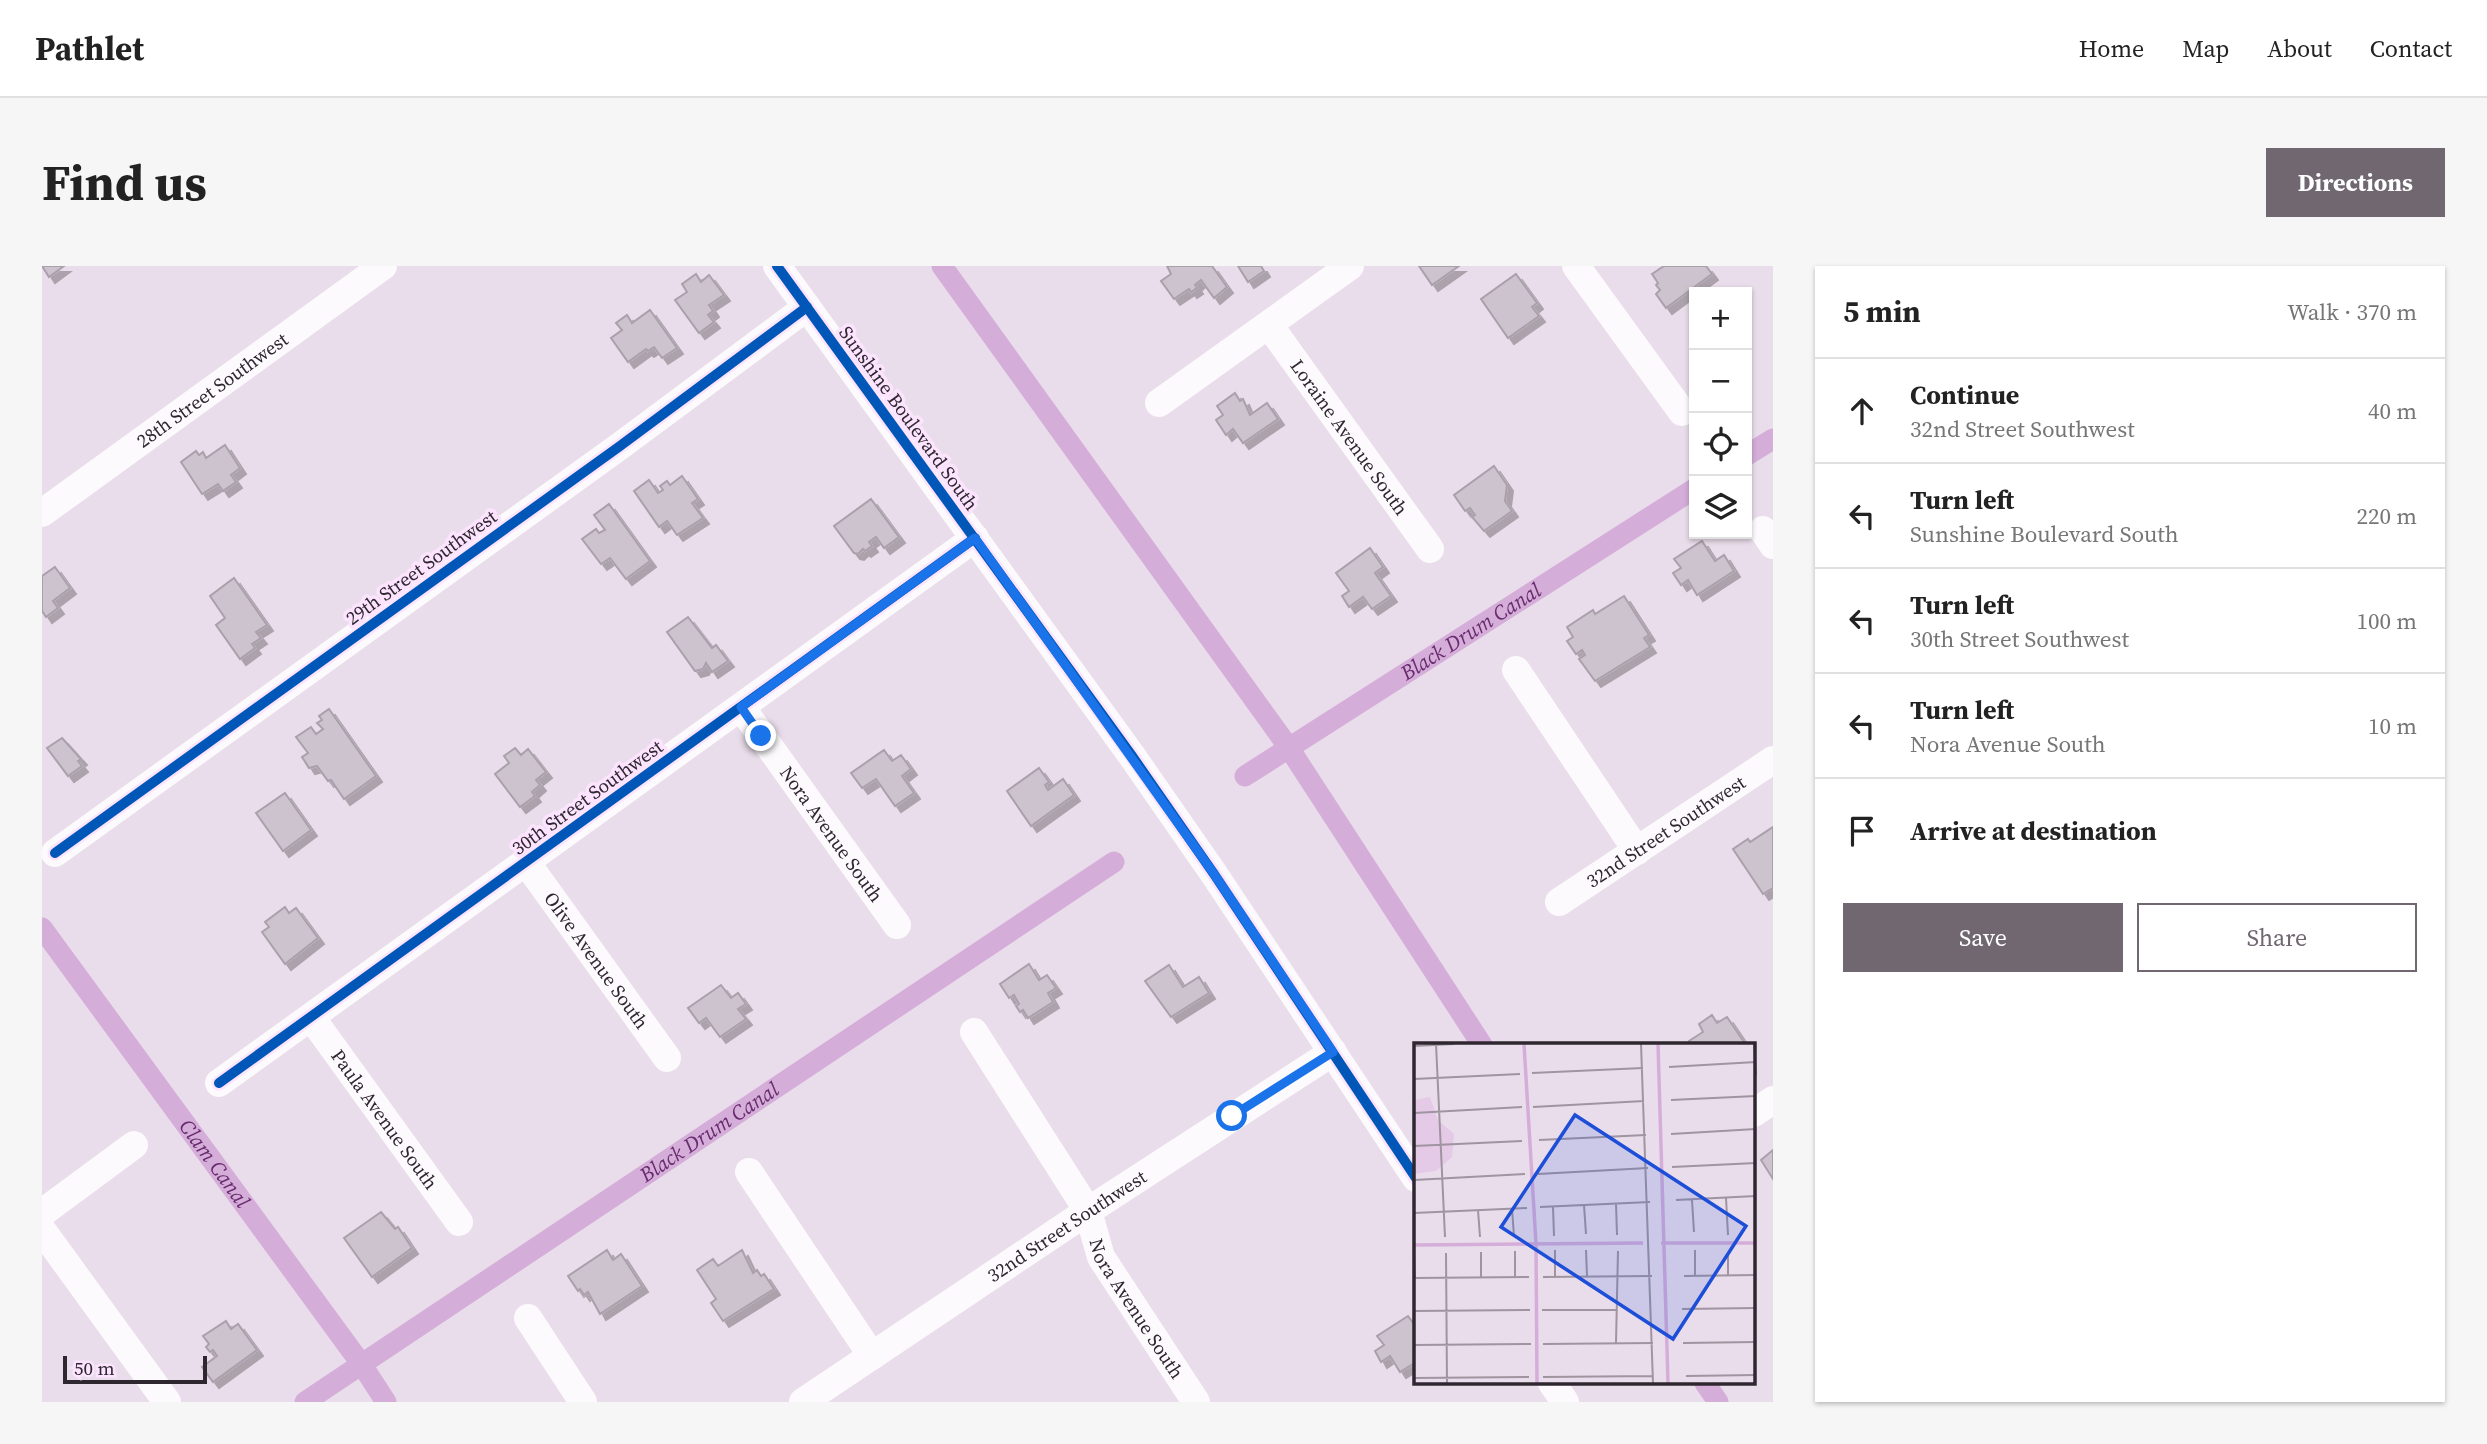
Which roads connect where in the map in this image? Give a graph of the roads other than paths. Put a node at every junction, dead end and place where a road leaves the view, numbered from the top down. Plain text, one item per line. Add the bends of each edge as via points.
1 (383, 266) edge
2 (777, 266) edge
3 (1350, 266) edge
4 (1576, 266) edge
5 (807, 307) junction
6 (1269, 326) junction
7 (1159, 403) dead end
8 (1682, 412) dead end
9 (42, 513) edge
10 (975, 538) junction
11 (1430, 549) dead end
12 (1516, 670) dead end
13 (741, 707) junction
14 (1773, 760) edge
15 (1637, 850) junction
16 (55, 853) dead end
17 (527, 862) junction
18 (1559, 902) dead end
19 (897, 925) dead end
20 (311, 1017) junction
21 (974, 1032) dead end
22 (1333, 1052) junction
23 (667, 1058) dead end
24 (219, 1083) dead end
25 (1773, 1100) edge
26 (1756, 1112) edge
27 (134, 1145) dead end
28 (749, 1172) dead end
29 (1414, 1175) edge
30 (1088, 1211) junction
31 (42, 1213) edge
32 (459, 1222) dead end
33 (42, 1230) edge
34 (528, 1318) dead end
35 (872, 1356) junction
36 (1553, 1384) edge
37 (167, 1402) edge
38 (583, 1402) edge
39 (803, 1402) edge
40 (1196, 1402) edge
41 (1565, 1402) edge

1 - 9 street, 28th Street Southwest
2 - 5 street, Sunshine Boulevard South
3 - 6 street
4 - 8 street
5 - 10 street, Sunshine Boulevard South
5 - 16 street, 29th Street Southwest
6 - 7 street
6 - 11 street, Loraine Avenue South
10 - 13 street, 30th Street Southwest
10 - 22 street, Sunshine Boulevard South via 1170,810
12 - 15 street
13 - 17 street, 30th Street Southwest
13 - 19 street, Nora Avenue South
14 - 15 street, 32nd Street Southwest
15 - 18 street, 32nd Street Southwest
17 - 20 street, 30th Street Southwest
17 - 23 street, Olive Avenue South
20 - 24 street, 30th Street Southwest
20 - 32 street, Paula Avenue South
21 - 30 street, Nora Avenue South
22 - 29 street, Sunshine Boulevard South
22 - 30 street, 32nd Street Southwest
25 - 26 street
27 - 31 street
28 - 35 street
30 - 35 street, 32nd Street Southwest
30 - 40 street, Nora Avenue South via 1101,1257
33 - 37 street
34 - 38 street
35 - 39 street, 32nd Street Southwest
36 - 41 street

